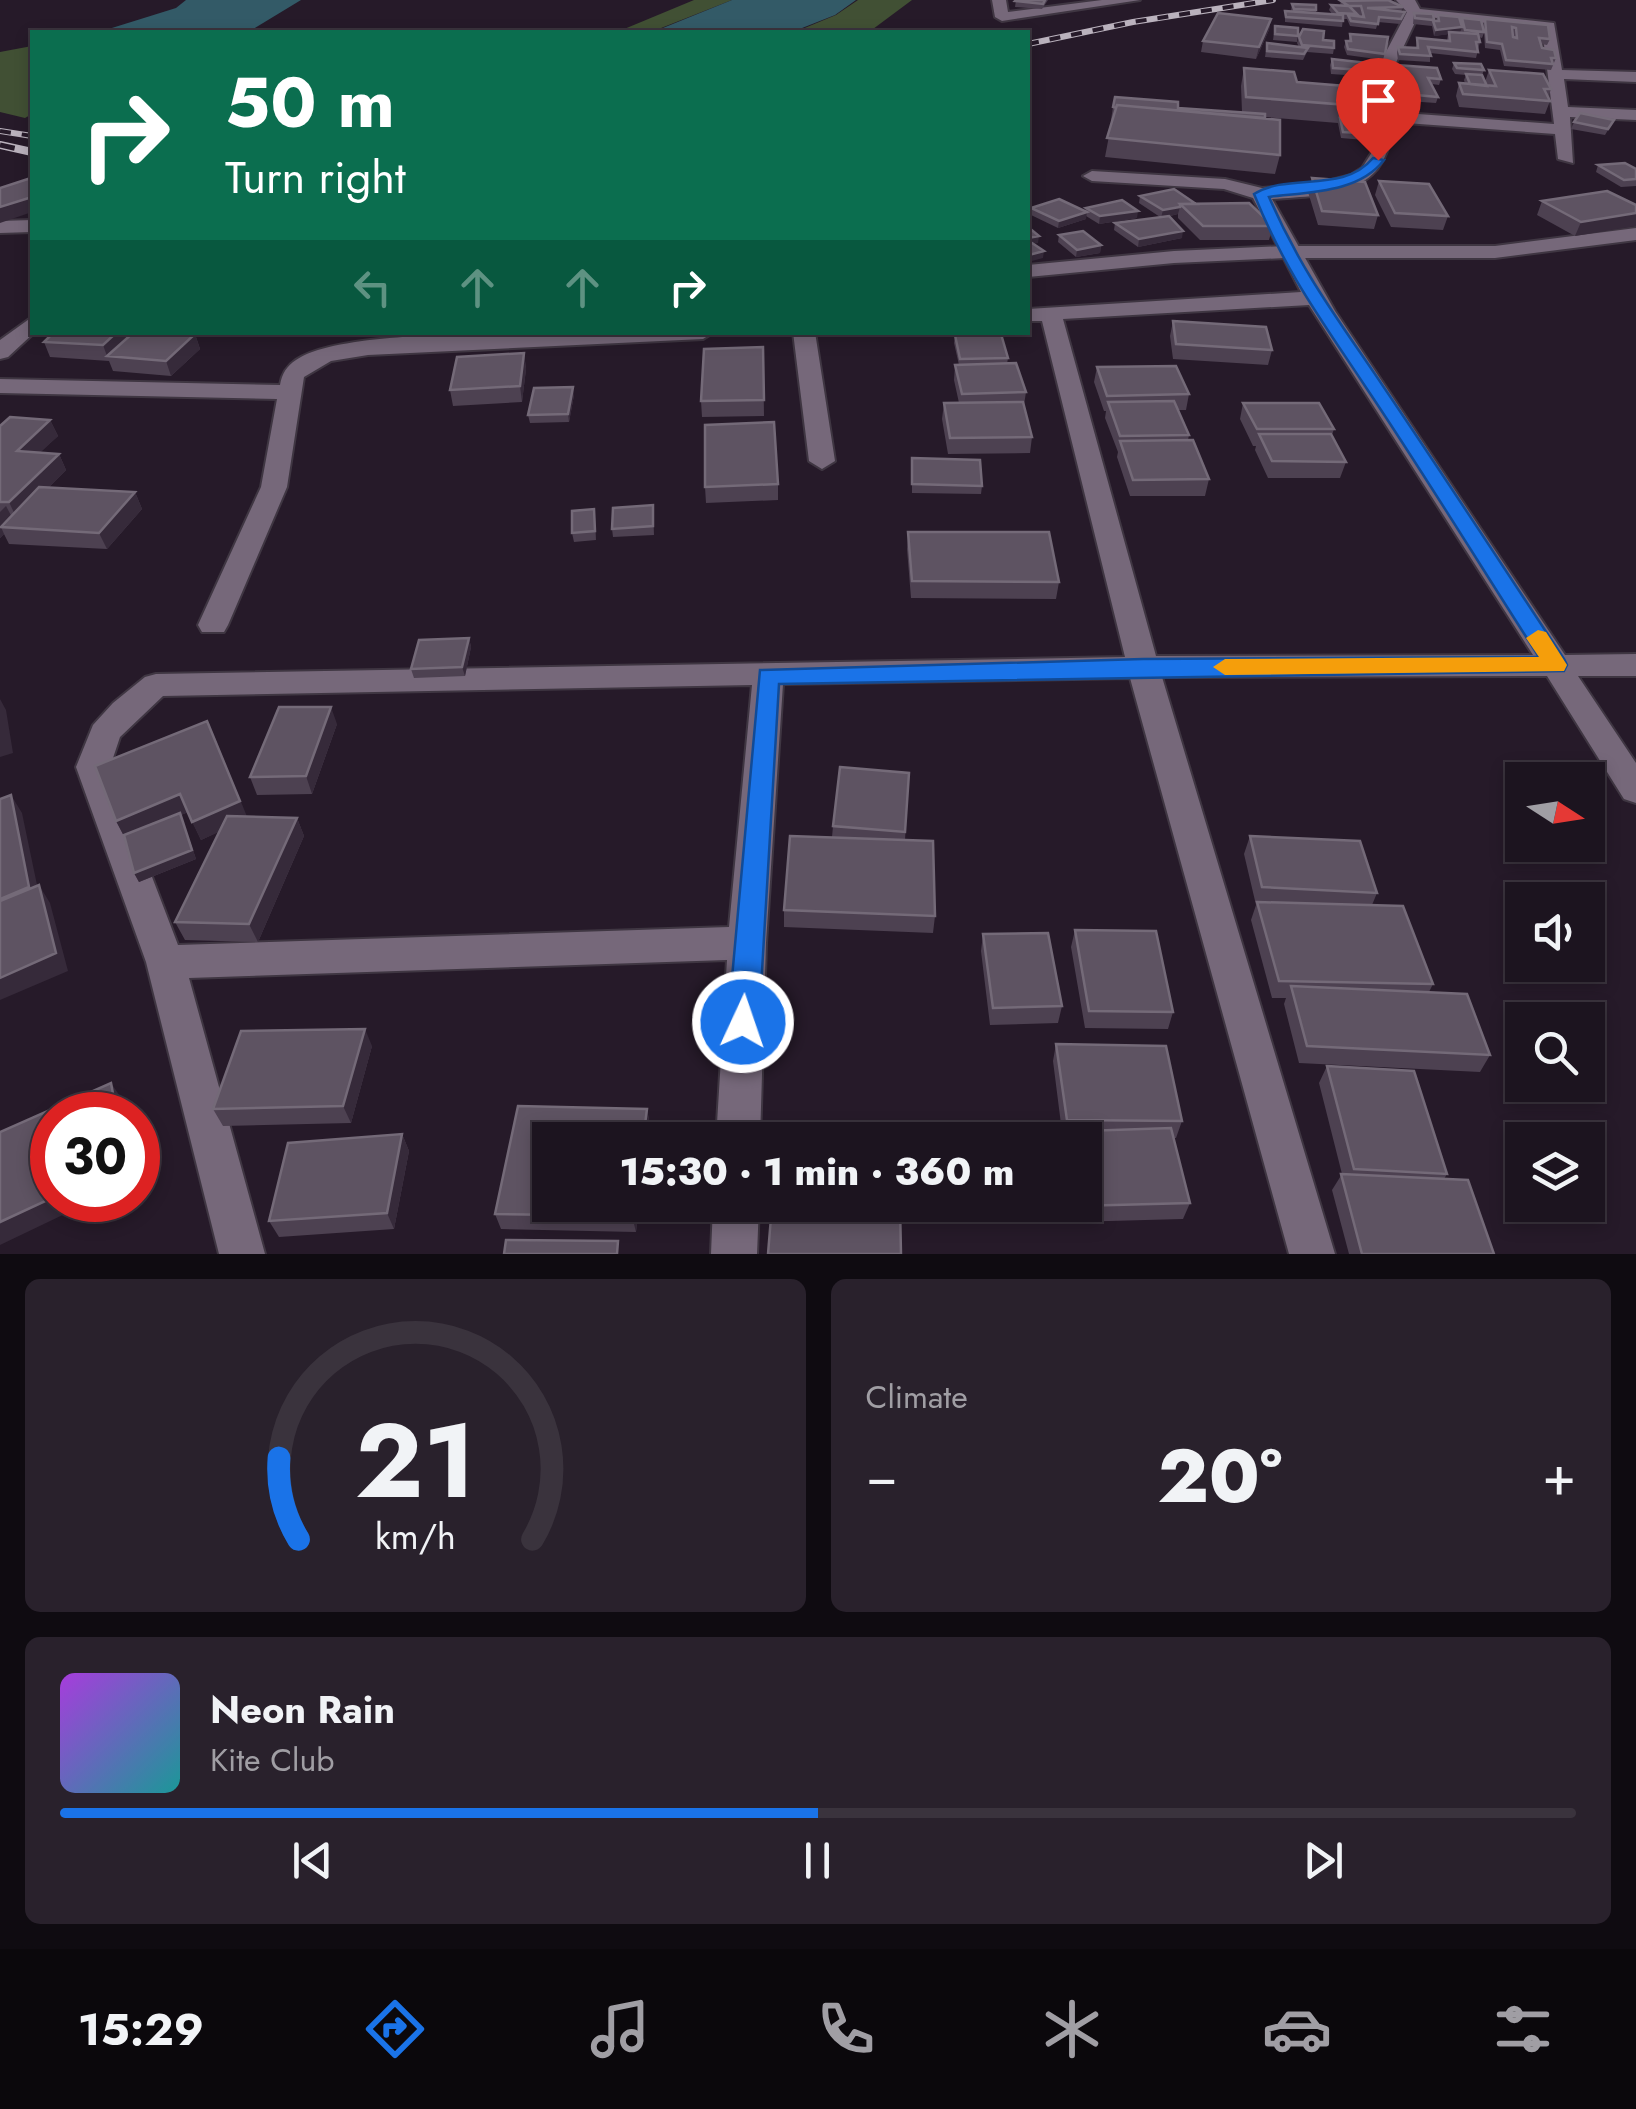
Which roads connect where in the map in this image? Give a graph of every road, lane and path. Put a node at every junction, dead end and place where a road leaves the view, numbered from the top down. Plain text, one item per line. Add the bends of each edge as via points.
1 (999, 0) edge
2 (1132, 0) edge
3 (1108, 2) edge
4 (1409, 6) edge
5 (1558, 74) junction
6 (1636, 77) edge
7 (1636, 115) edge
8 (1380, 116) junction
9 (1563, 121) junction
10 (1567, 159) dead end
11 (1092, 176) dead end
12 (1261, 194) junction
13 (30, 226) edge
14 (0, 227) edge
15 (1636, 234) edge
16 (1285, 252) junction
17 (1030, 271) edge
18 (1312, 298) junction
19 (1039, 315) edge
20 (30, 326) edge
21 (644, 335) edge
22 (804, 335) edge
23 (0, 352) edge
24 (0, 386) edge
25 (293, 392) junction
26 (822, 461) dead end
27 (214, 626) dead end
28 (1556, 665) junction
29 (1636, 665) edge
30 (1143, 668) junction
31 (768, 676) junction
32 (1636, 790) edge
33 (747, 943) junction
34 (166, 962) junction
35 (739, 1122) edge
36 (735, 1222) edge
37 (242, 1254) edge
38 (734, 1254) edge
39 (1312, 1254) edge

1 - 3 street via 1002,17
2 - 3 street
4 - 5 street via 1549,26
4 - 8 street via 1388,60
5 - 6 street
5 - 9 street
7 - 9 street
8 - 9 street
8 - 12 street via 1384,138 1368,173
9 - 10 street
11 - 12 street via 1225,184
12 - 16 street
13 - 14 street
15 - 16 street via 1496,252
16 - 17 street
16 - 18 street
18 - 19 street
18 - 28 street
19 - 30 street
20 - 23 street
21 - 25 street via 347,350 306,363 294,375
22 - 26 street
24 - 25 street
25 - 27 street via 274,487
28 - 29 street
28 - 30 street
28 - 32 street
30 - 31 street
30 - 39 street
31 - 33 street
31 - 34 street via 156,684 105,734 93,767
33 - 34 street
33 - 35 street
34 - 37 street
36 - 38 street

